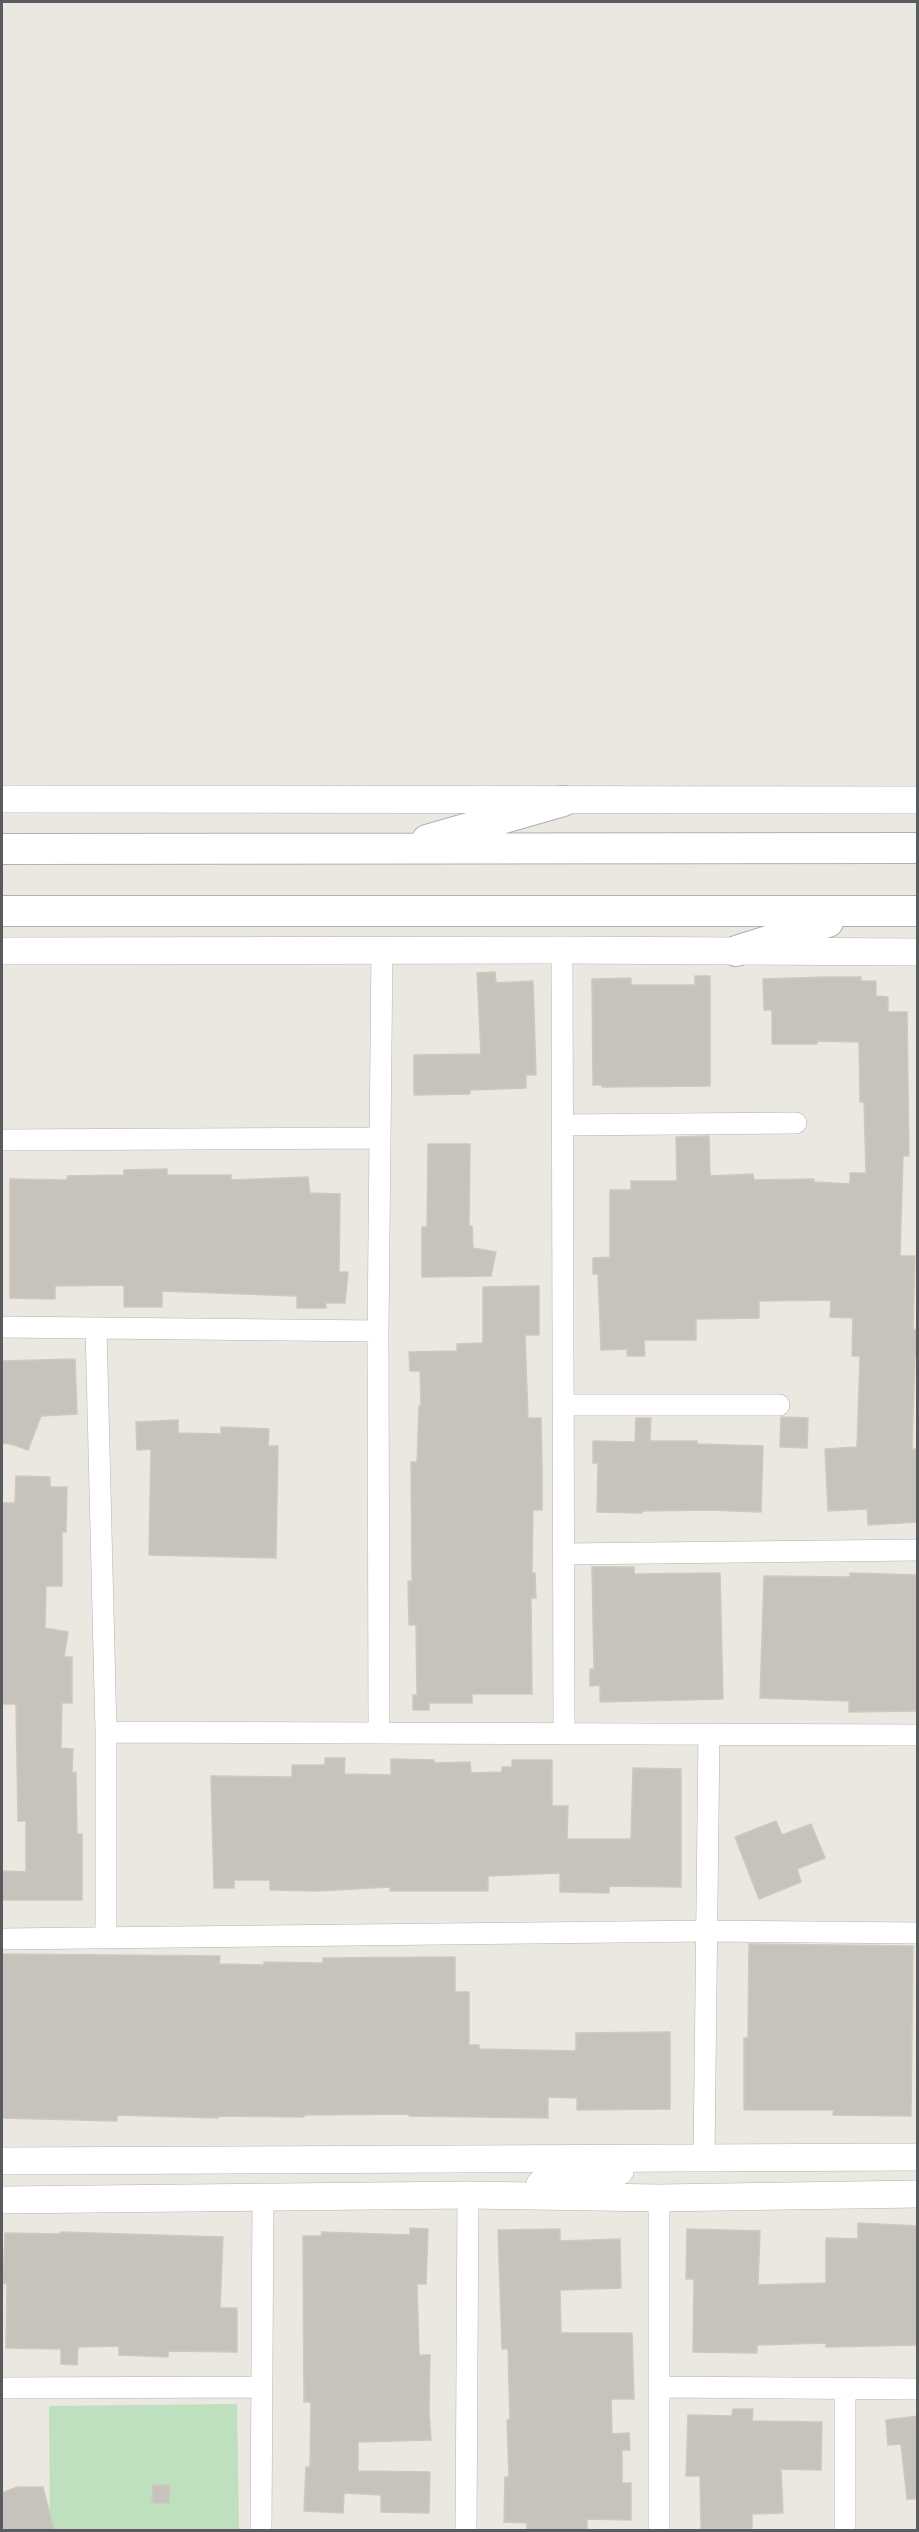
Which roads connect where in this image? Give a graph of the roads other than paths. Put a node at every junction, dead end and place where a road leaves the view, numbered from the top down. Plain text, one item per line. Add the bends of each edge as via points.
1 (2, 799) edge
2 (918, 800) edge
3 (563, 801) junction
4 (2, 832) edge
5 (918, 848) edge
6 (2, 849) edge
7 (63, 849) junction
8 (390, 850) junction
9 (2, 911) edge
10 (918, 911) edge
11 (865, 912) junction
12 (382, 950) junction
13 (562, 950) junction
14 (2, 951) edge
15 (736, 951) junction
16 (918, 952) edge
17 (796, 1123) dead end
18 (562, 1125) junction
19 (379, 1138) junction
20 (2, 1140) edge
21 (2, 1327) edge
22 (96, 1328) junction
23 (378, 1331) junction
24 (563, 1405) junction
25 (779, 1405) dead end
26 (918, 1550) edge
27 (564, 1554) junction
28 (106, 1732) junction
29 (379, 1733) junction
30 (564, 1734) junction
31 (709, 1734) junction
32 (918, 1735) edge
33 (707, 1931) junction
34 (918, 1933) edge
35 (106, 1937) junction
36 (2, 1939) edge
37 (704, 2157) junction
38 (918, 2157) edge
39 (2, 2161) edge
40 (918, 2163) edge
41 (918, 2194) edge
42 (468, 2195) junction
43 (263, 2197) junction
44 (758, 2197) junction
45 (659, 2198) junction
46 (2, 2200) edge
47 (262, 2387) junction
48 (659, 2387) junction
49 (2, 2388) edge
50 (845, 2389) junction
51 (918, 2389) edge
52 (261, 2530) edge
53 (466, 2530) edge
54 (659, 2530) edge
55 (845, 2530) edge

1 - 3 street
2 - 3 street
3 - 8 main road
4 - 7 main road
5 - 8 main road
6 - 7 main road
7 - 8 main road
9 - 11 main road
10 - 11 main road
11 - 15 main road
12 - 13 street
12 - 14 street
12 - 19 street
13 - 15 street
13 - 18 street
15 - 16 street
17 - 18 street
18 - 24 street
19 - 20 street
19 - 23 street
21 - 22 street
22 - 23 street
22 - 28 street
23 - 29 street
24 - 25 street
24 - 27 street
26 - 27 street
27 - 30 street
28 - 29 street
28 - 35 street
29 - 30 street
30 - 31 street
31 - 32 street
31 - 33 street
33 - 34 street
33 - 35 street
33 - 37 street
35 - 36 street
37 - 38 street
37 - 39 street
37 - 42 street
40 - 44 street
41 - 44 street
42 - 43 street
42 - 45 street
42 - 53 street
43 - 46 street
43 - 47 street
44 - 45 street
45 - 48 street
47 - 49 street
47 - 52 street
48 - 50 street
48 - 54 street
50 - 51 street
50 - 55 street

